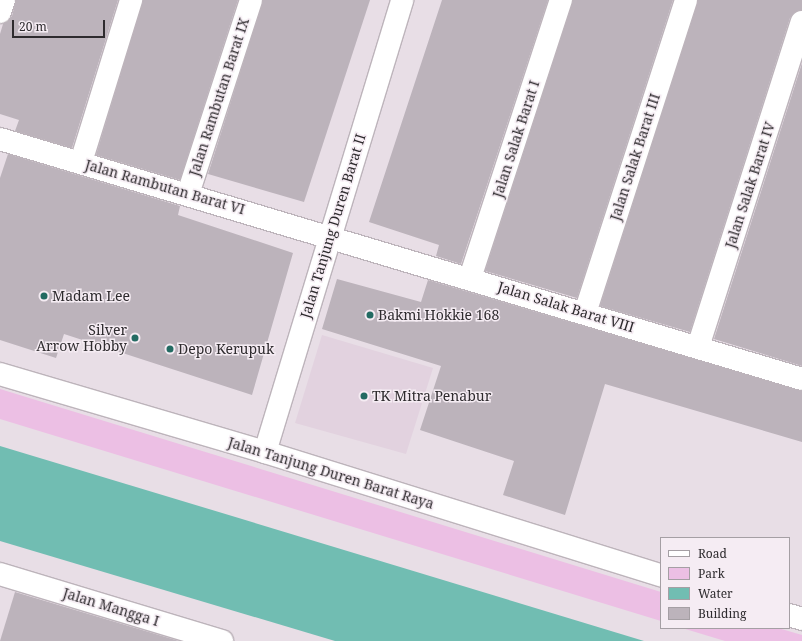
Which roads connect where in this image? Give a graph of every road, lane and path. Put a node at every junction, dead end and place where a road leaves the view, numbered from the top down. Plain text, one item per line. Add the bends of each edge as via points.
1 (4, 0) edge
2 (131, 0) edge
3 (251, 0) edge
4 (402, 0) edge
5 (561, 0) edge
6 (686, 0) edge
7 (0, 12) edge
8 (802, 22) edge
9 (0, 139) edge
10 (81, 162) junction
11 (188, 194) junction
12 (330, 236) junction
13 (470, 278) junction
14 (585, 313) junction
15 (698, 347) junction
16 (0, 374) edge
17 (802, 378) edge
18 (265, 452) junction
19 (0, 574) edge
20 (660, 575) edge
21 (790, 615) edge
22 (802, 619) edge
23 (222, 641) edge

1 - 7 street
2 - 10 street
3 - 11 street, Jalan Rambutan Barat IX
4 - 12 street, Jalan Tanjung Duren Barat II
5 - 13 street, Jalan Salak Barat I
6 - 14 street, Jalan Salak Barat III
8 - 15 street, Jalan Salak Barat IV
9 - 10 street, Jalan Rambutan Barat VI
10 - 11 street, Jalan Rambutan Barat VI
11 - 12 street, Jalan Rambutan Barat VI
12 - 13 street, Jalan Salak Barat VIII
12 - 18 street, Jalan Tanjung Duren Barat II
13 - 14 street, Jalan Salak Barat VIII
14 - 15 street, Jalan Salak Barat VIII
15 - 17 street, Jalan Salak Barat VIII
16 - 18 street, Jalan Tanjung Duren Barat Raya
18 - 20 street, Jalan Tanjung Duren Barat Raya
19 - 23 street, Jalan Mangga I
21 - 22 street

